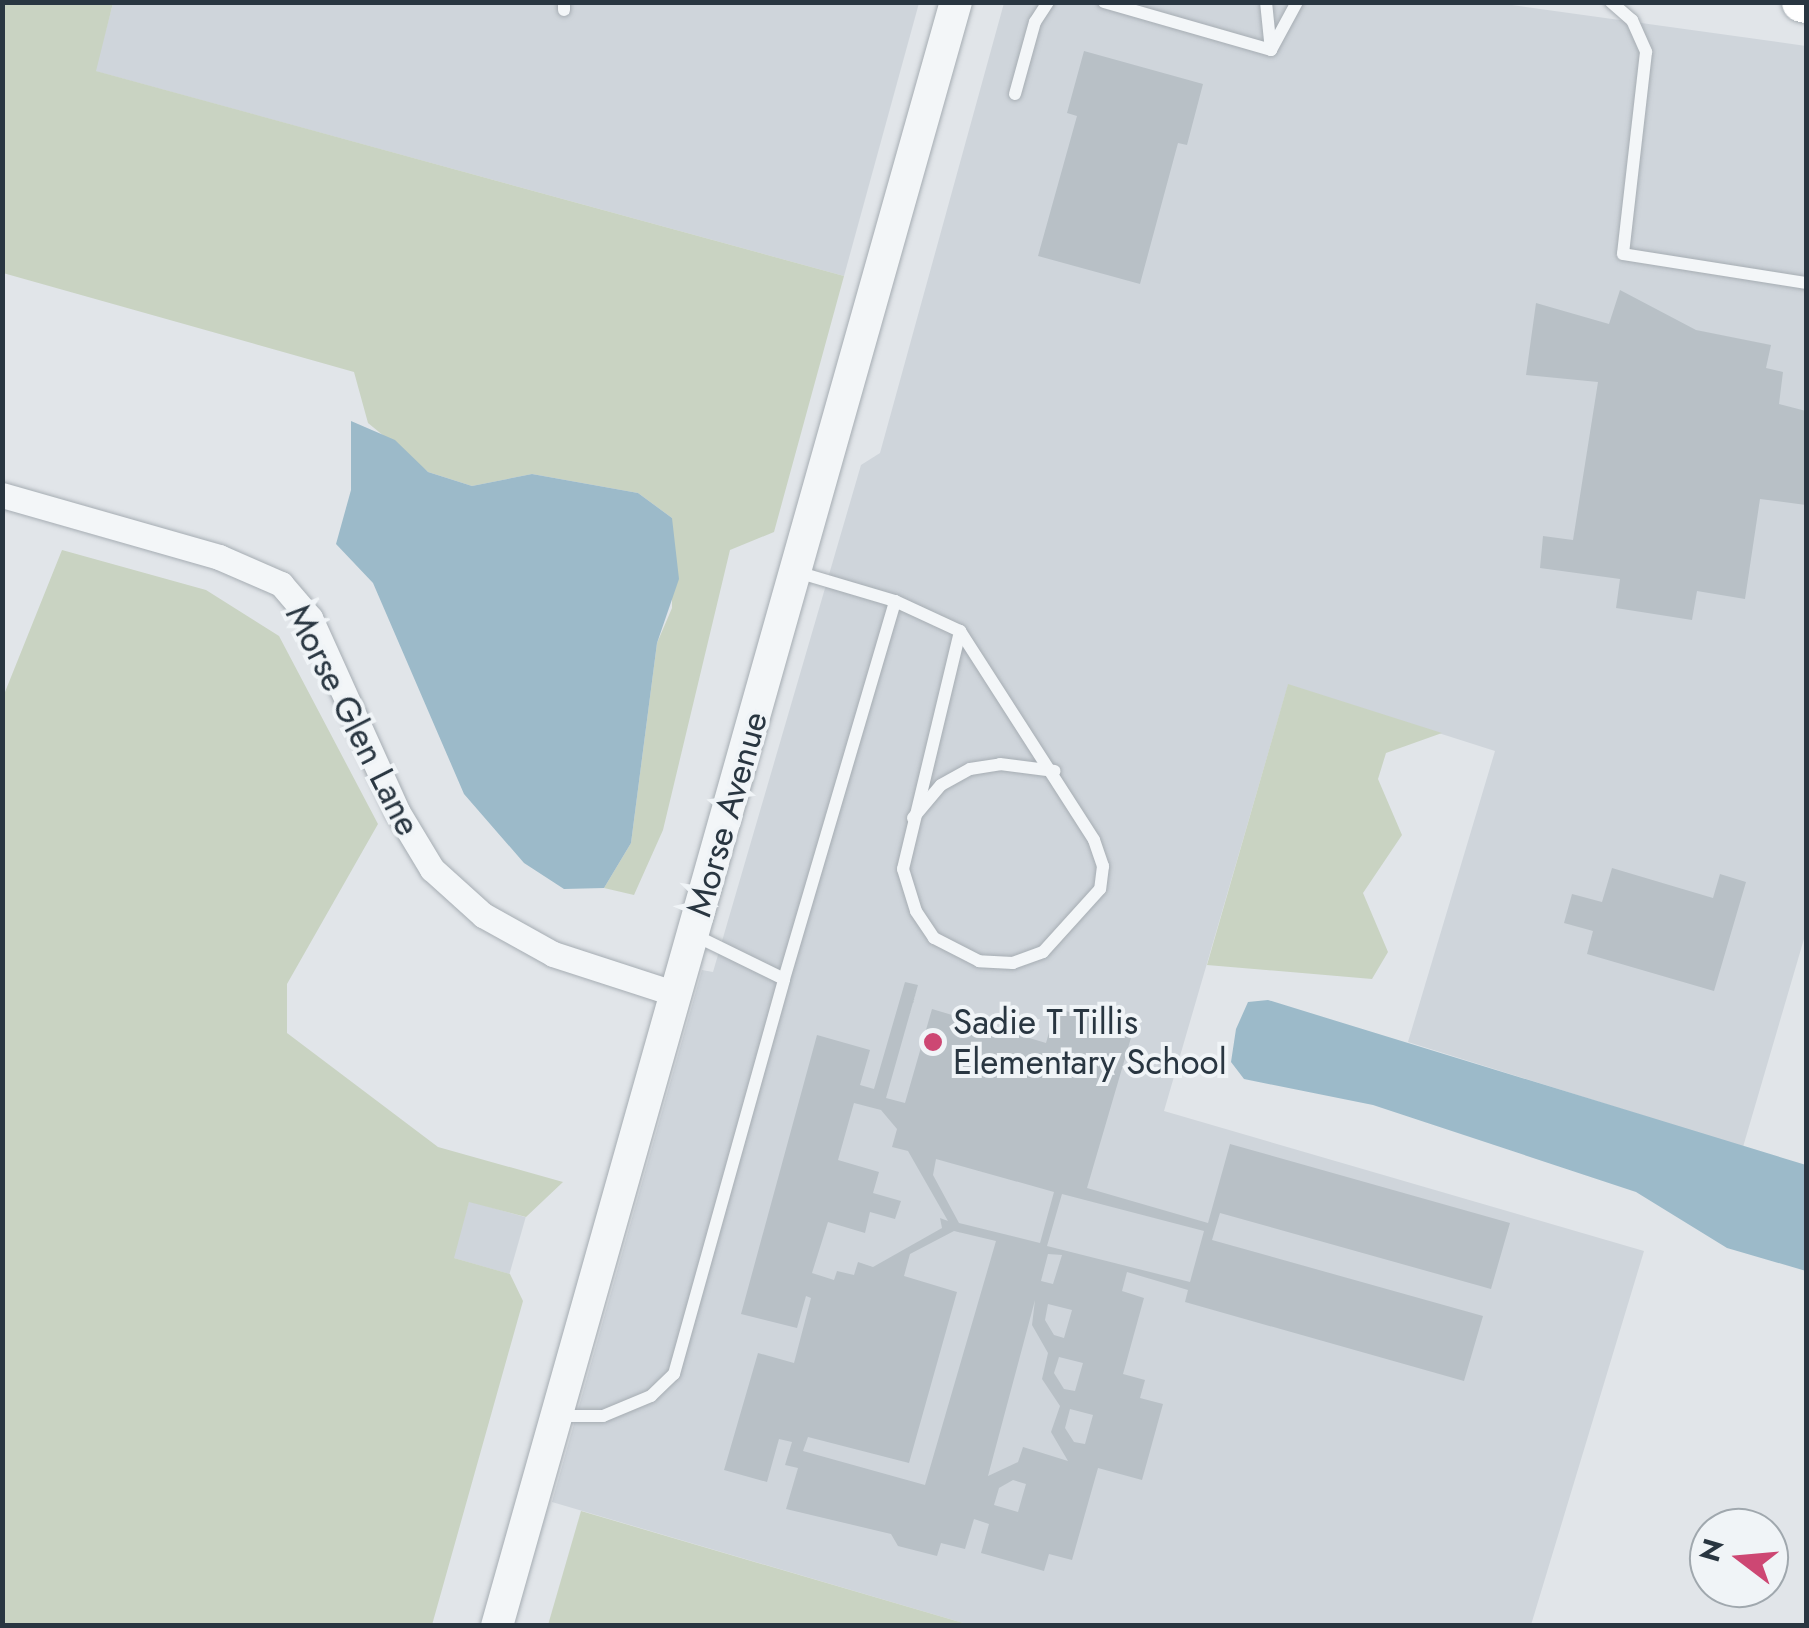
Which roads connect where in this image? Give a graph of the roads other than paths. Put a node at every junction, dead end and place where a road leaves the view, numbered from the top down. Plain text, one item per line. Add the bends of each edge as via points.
1 (956, 2) edge
2 (1048, 2) edge
3 (1104, 2) edge
4 (1266, 2) edge
5 (1297, 2) edge
6 (1610, 2) edge
7 (1271, 50) junction
8 (1015, 94) dead end
9 (1806, 283) edge
10 (2, 495) edge
11 (795, 571) junction
12 (895, 600) junction
13 (960, 630) junction
14 (1055, 771) junction
15 (910, 822) junction
16 (693, 934) junction
17 (784, 978) junction
18 (676, 994) junction
19 (557, 1416) junction
20 (498, 1626) edge

1 - 11 street, Morse Avenue
2 - 8 lane via 1035,22
3 - 7 lane
4 - 7 lane
5 - 7 lane
6 - 9 lane via 1632,20 1646,52 1623,254
10 - 18 street, Morse Glen Lane via 219,557 281,584 310,618 397,811 432,869 483,915 553,954
11 - 12 lane
11 - 16 street, Morse Avenue
12 - 13 lane
12 - 17 lane
13 - 14 lane
13 - 15 lane
14 - 15 lane via 1018,764 970,769 942,786
14 - 15 lane via 1101,856 1100,889 1043,952 1012,963 960,954 934,938 916,911 903,869
16 - 17 lane
16 - 18 street, Morse Avenue
17 - 19 lane via 674,1374 651,1396 603,1416
18 - 19 street, Morse Avenue
19 - 20 street, Morse Avenue

